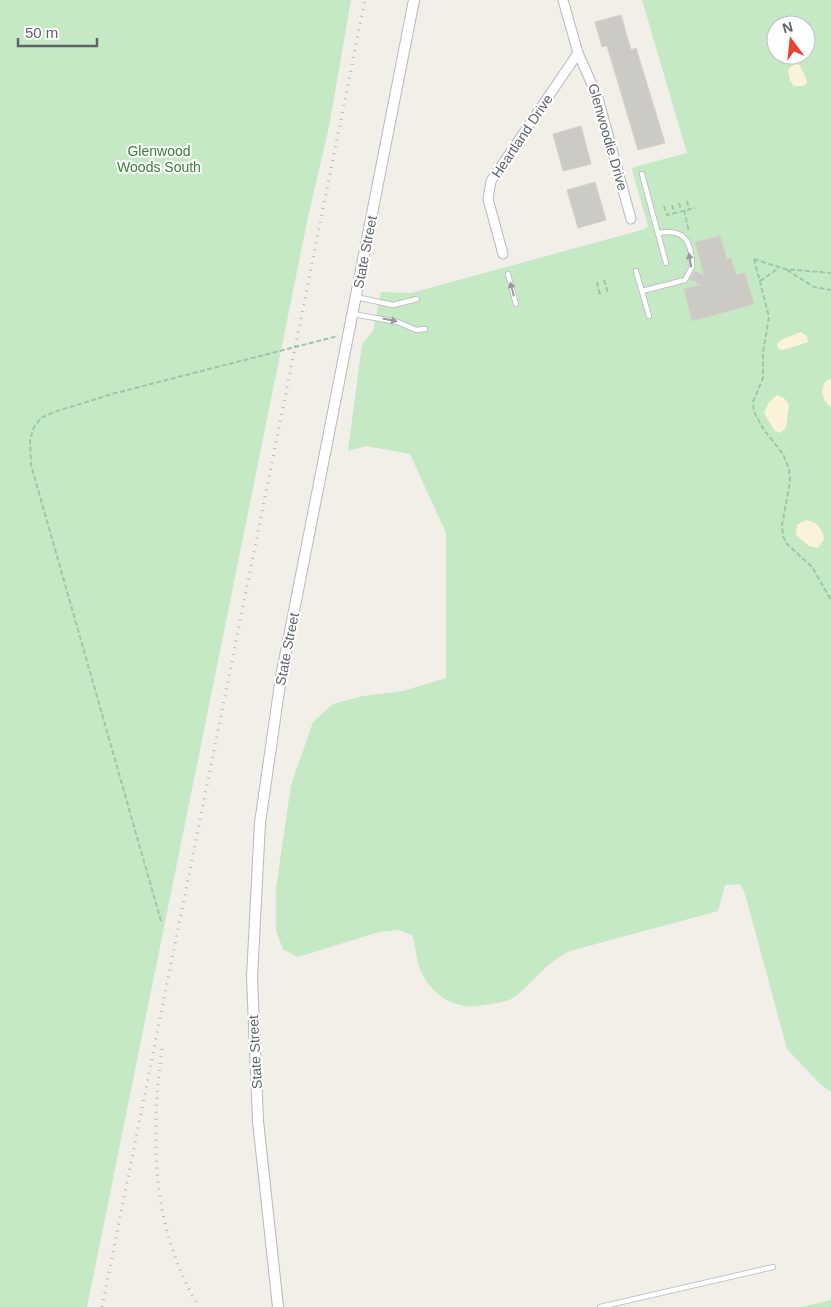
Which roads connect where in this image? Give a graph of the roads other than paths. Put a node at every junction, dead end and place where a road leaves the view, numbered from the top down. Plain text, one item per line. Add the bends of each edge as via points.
1 (414, 0) edge
2 (563, 0) edge
3 (578, 53) junction
4 (642, 174) dead end
5 (631, 218) dead end
6 (658, 233) junction
7 (502, 254) dead end
8 (666, 263) dead end
9 (636, 271) dead end
10 (508, 274) dead end
11 (642, 291) junction
12 (356, 297) junction
13 (417, 300) dead end
14 (516, 304) dead end
15 (353, 314) junction
16 (649, 316) dead end
17 (425, 329) dead end
18 (773, 1267) dead end
19 (278, 1307) edge
20 (600, 1307) edge

1 - 12 street, State Street
2 - 3 street, Glenwoodie Drive
3 - 5 street, Glenwoodie Drive via 595,87
3 - 7 street, Heartland Drive via 491,180 488,199
4 - 6 lane
6 - 8 lane
11 -> 6 lane via 685,280 692,267 682,235 674,231
9 - 11 lane
14 -> 10 lane
11 - 16 lane
12 - 13 lane via 393,305
12 - 15 street, State Street
15 -> 17 lane via 398,322 416,330
15 - 19 street, State Street via 281,677 260,823 252,977 258,1121
18 - 20 lane

